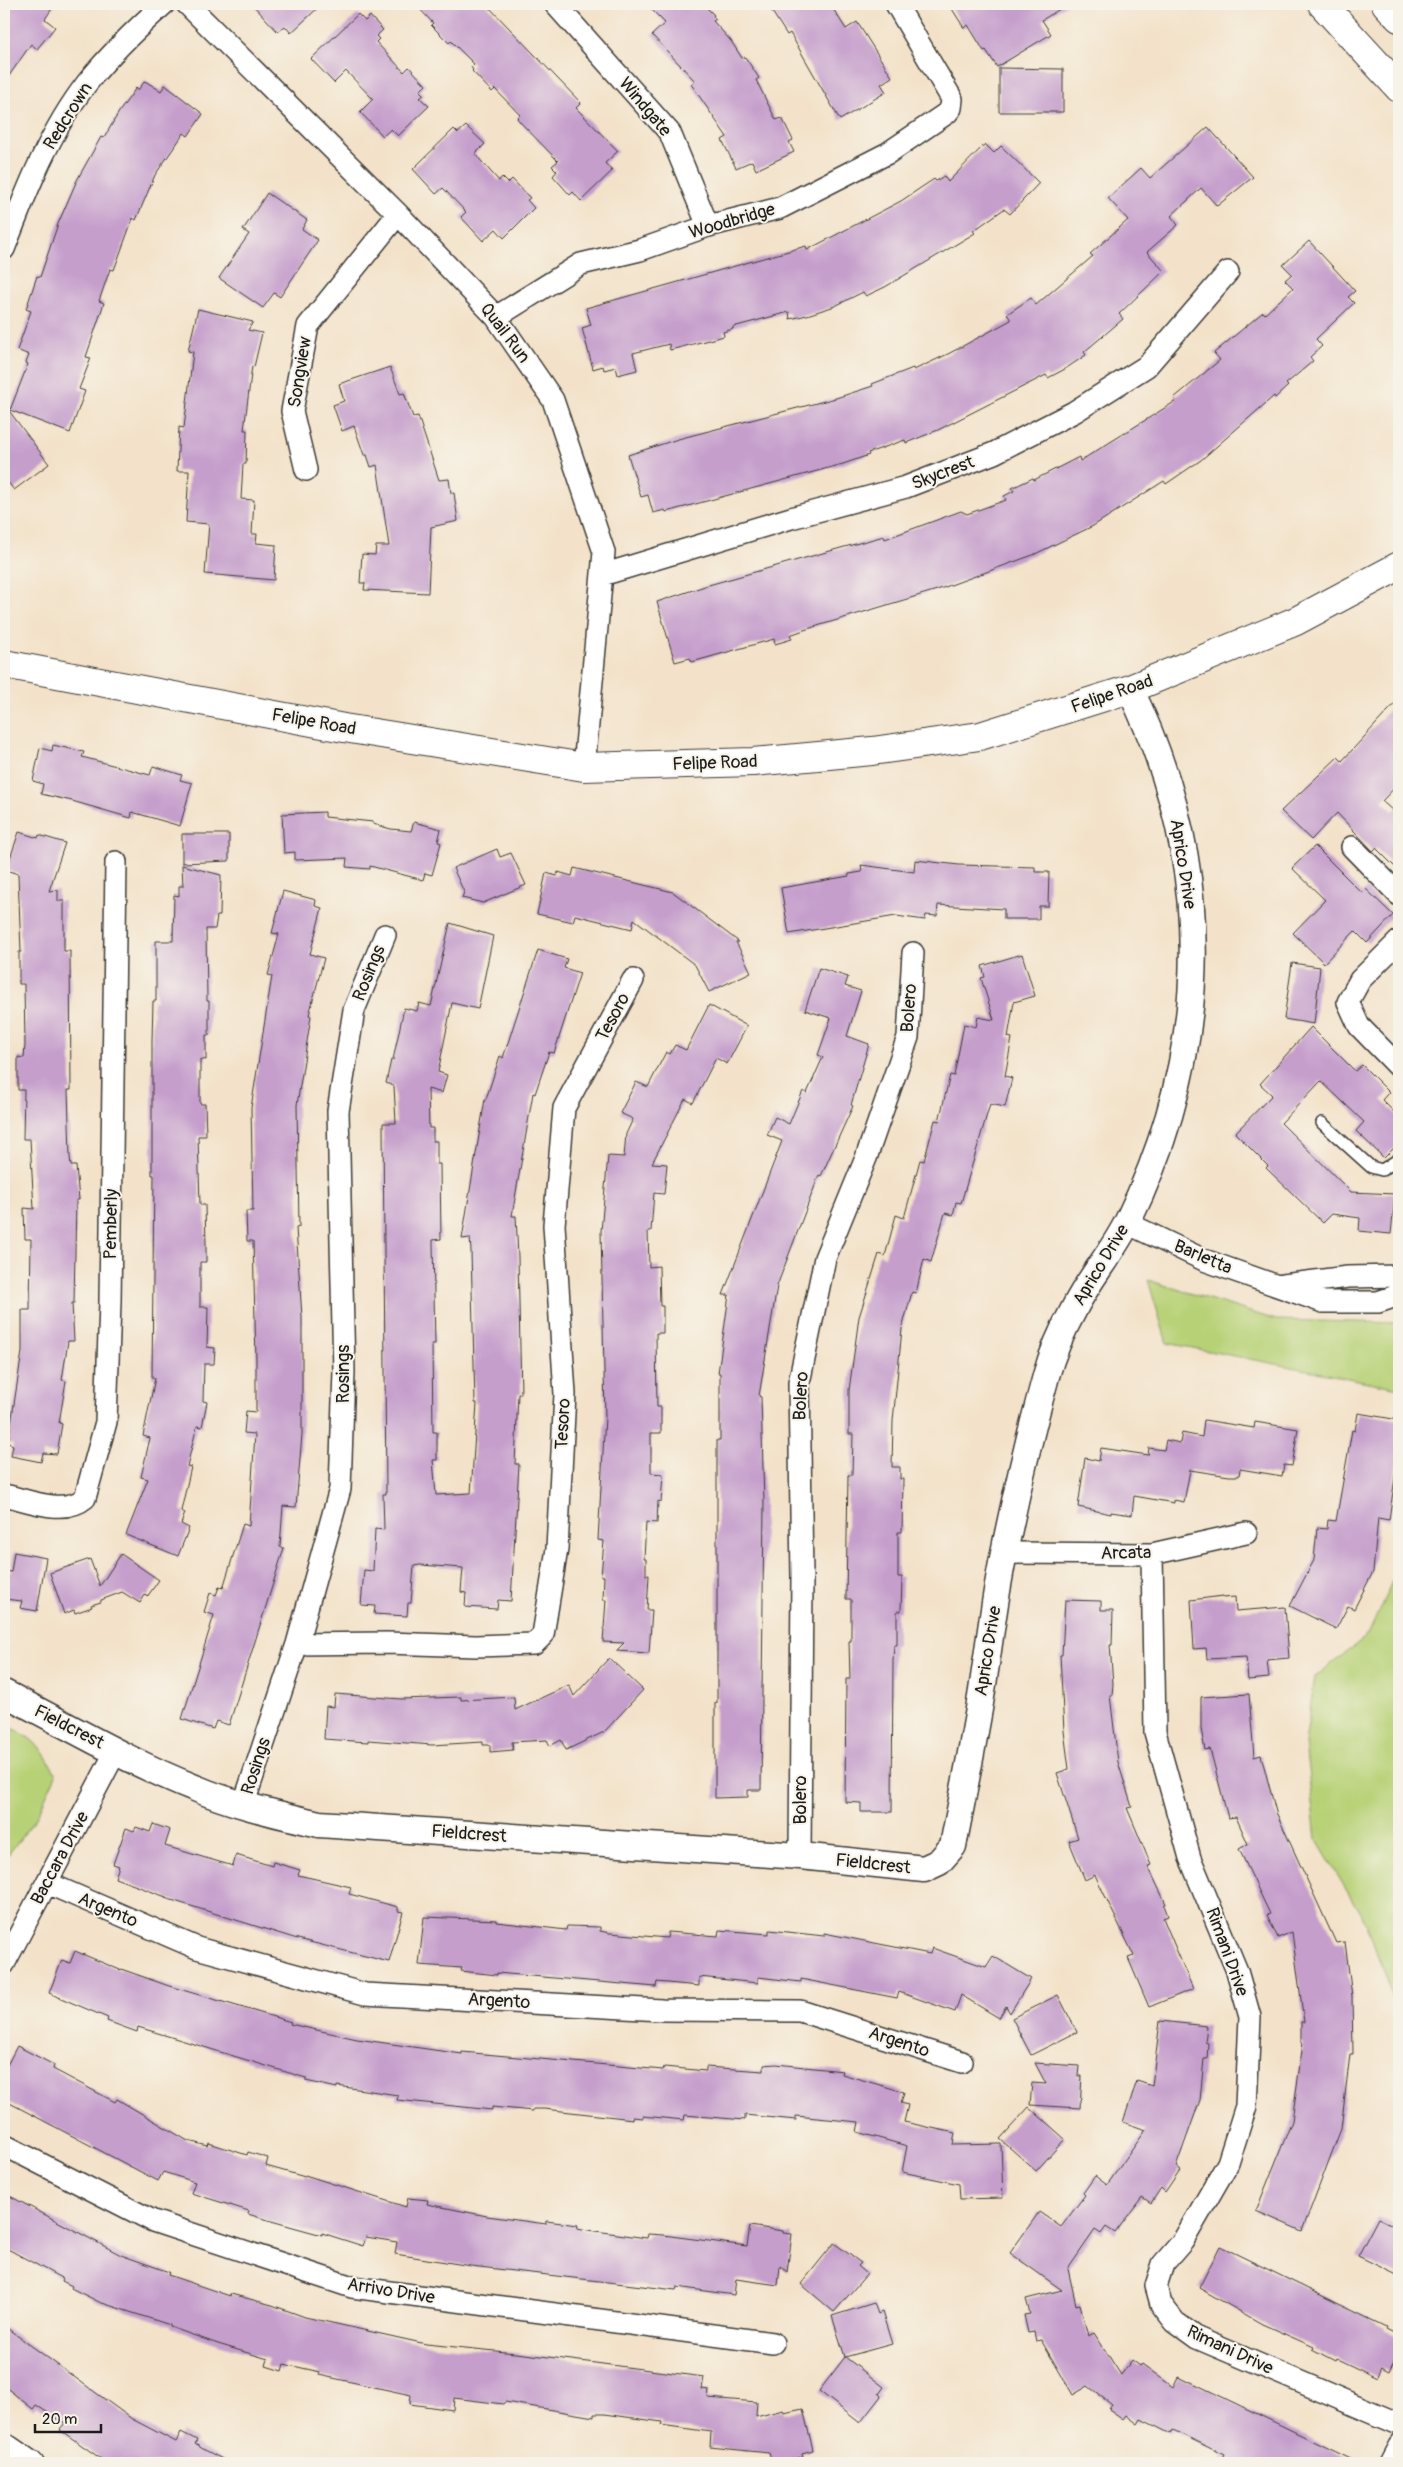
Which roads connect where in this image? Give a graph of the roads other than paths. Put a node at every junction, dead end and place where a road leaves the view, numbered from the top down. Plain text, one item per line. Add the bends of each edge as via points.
1 (164, 4) edge
2 (187, 4) edge
3 (555, 4) edge
4 (896, 4) edge
5 (1322, 4) edge
6 (1386, 4) edge
7 (1399, 18) edge
8 (1399, 88) edge
9 (398, 214) junction
10 (708, 226) junction
11 (4, 249) edge
12 (1228, 272) dead end
13 (496, 317) junction
14 (306, 470) dead end
15 (1399, 566) edge
16 (602, 575) junction
17 (4, 664) edge
18 (1130, 690) junction
19 (584, 767) junction
20 (1352, 847) dead end
21 (116, 862) dead end
22 (1399, 895) edge
23 (385, 935) dead end
24 (1399, 941) edge
25 (913, 953) dead end
26 (633, 980) dead end
27 (1399, 1067) edge
28 (1322, 1123) dead end
29 (1399, 1159) edge
30 (1127, 1223) junction
31 (1399, 1276) edge
32 (1280, 1286) junction
33 (1399, 1296) edge
34 (4, 1494) edge
35 (1246, 1533) dead end
36 (1004, 1554) junction
37 (1152, 1554) junction
38 (297, 1644) junction
39 (4, 1693) edge
40 (116, 1751) junction
41 (243, 1806) junction
42 (953, 1846) joint
43 (800, 1856) junction
44 (47, 1883) junction
45 (4, 1964) edge
46 (962, 2062) dead end
47 (4, 2145) edge
48 (773, 2343) dead end
49 (1399, 2424) edge
50 (4, 2443) edge
51 (1399, 2446) edge
52 (34, 2463) edge
53 (1390, 2463) edge

1 - 11 street, Redcrown via 86,84 37,167
2 - 9 street, Quail Run
3 - 10 street, Windgate via 670,133
4 - 10 street, Woodbridge via 952,100 947,113 888,153 780,208
5 - 8 main road
6 - 7 main road
9 - 13 street, Quail Run
9 - 14 street, Songview via 308,326 292,411
10 - 13 street, Woodbridge via 640,250 580,264
12 - 16 street, Skycrest via 1147,366 1074,412 994,453 906,488 791,518
13 - 16 street, Quail Run via 553,400 604,552
15 - 18 main road, Felipe Road via 1296,621
16 - 19 street, Quail Run
17 - 19 main road, Felipe Road via 344,728
18 - 19 main road, Felipe Road via 980,736 872,751 753,762
18 - 30 street, Aprico Drive via 1150,731 1170,793 1190,887 1192,994 1181,1074 1162,1140
20 - 22 street
21 - 34 street, Pemberly via 106,1422 85,1498 77,1505 63,1507
23 - 38 street, Rosings via 354,1010 338,1111 344,1370 340,1489
24 - 27 street via 1360,980 1348,1002 1359,1026
25 - 43 street, Bolero via 908,1037 866,1158 825,1258 798,1382 802,1576
26 - 38 street, Tesoro via 564,1108 554,1226 565,1394 557,1549 543,1636 534,1644 476,1646
28 - 29 lane via 1371,1167 1382,1170
30 - 32 street, Barletta via 1204,1260
30 - 36 street, Aprico Drive via 1074,1309 1047,1373
31 - 32 street, Barletta via 1348,1277
32 - 33 street, Barletta via 1323,1302 1378,1302
35 - 37 street, Arcata
36 - 37 street, Arcata
36 - 42 street, Aprico Drive
37 - 49 street, Rimani Drive via 1156,1732 1190,1858 1238,1971 1250,2017 1246,2106 1228,2162 1183,2241 1163,2264 1156,2286 1161,2304 1175,2322 1197,2338
38 - 41 street, Rosings
39 - 40 street, Fieldcrest
40 - 41 street, Fieldcrest via 194,1788
40 - 44 street, Baccara Drive
41 - 43 street, Fieldcrest via 320,1824
42 - 43 street, Fieldcrest via 939,1862 924,1868
44 - 45 street, Baccara Drive
44 - 46 street, Argento via 197,1948 365,1994 662,2010 800,2011
47 - 48 street, Arrivo Drive via 153,2221 352,2287
50 - 52 street
51 - 53 street

